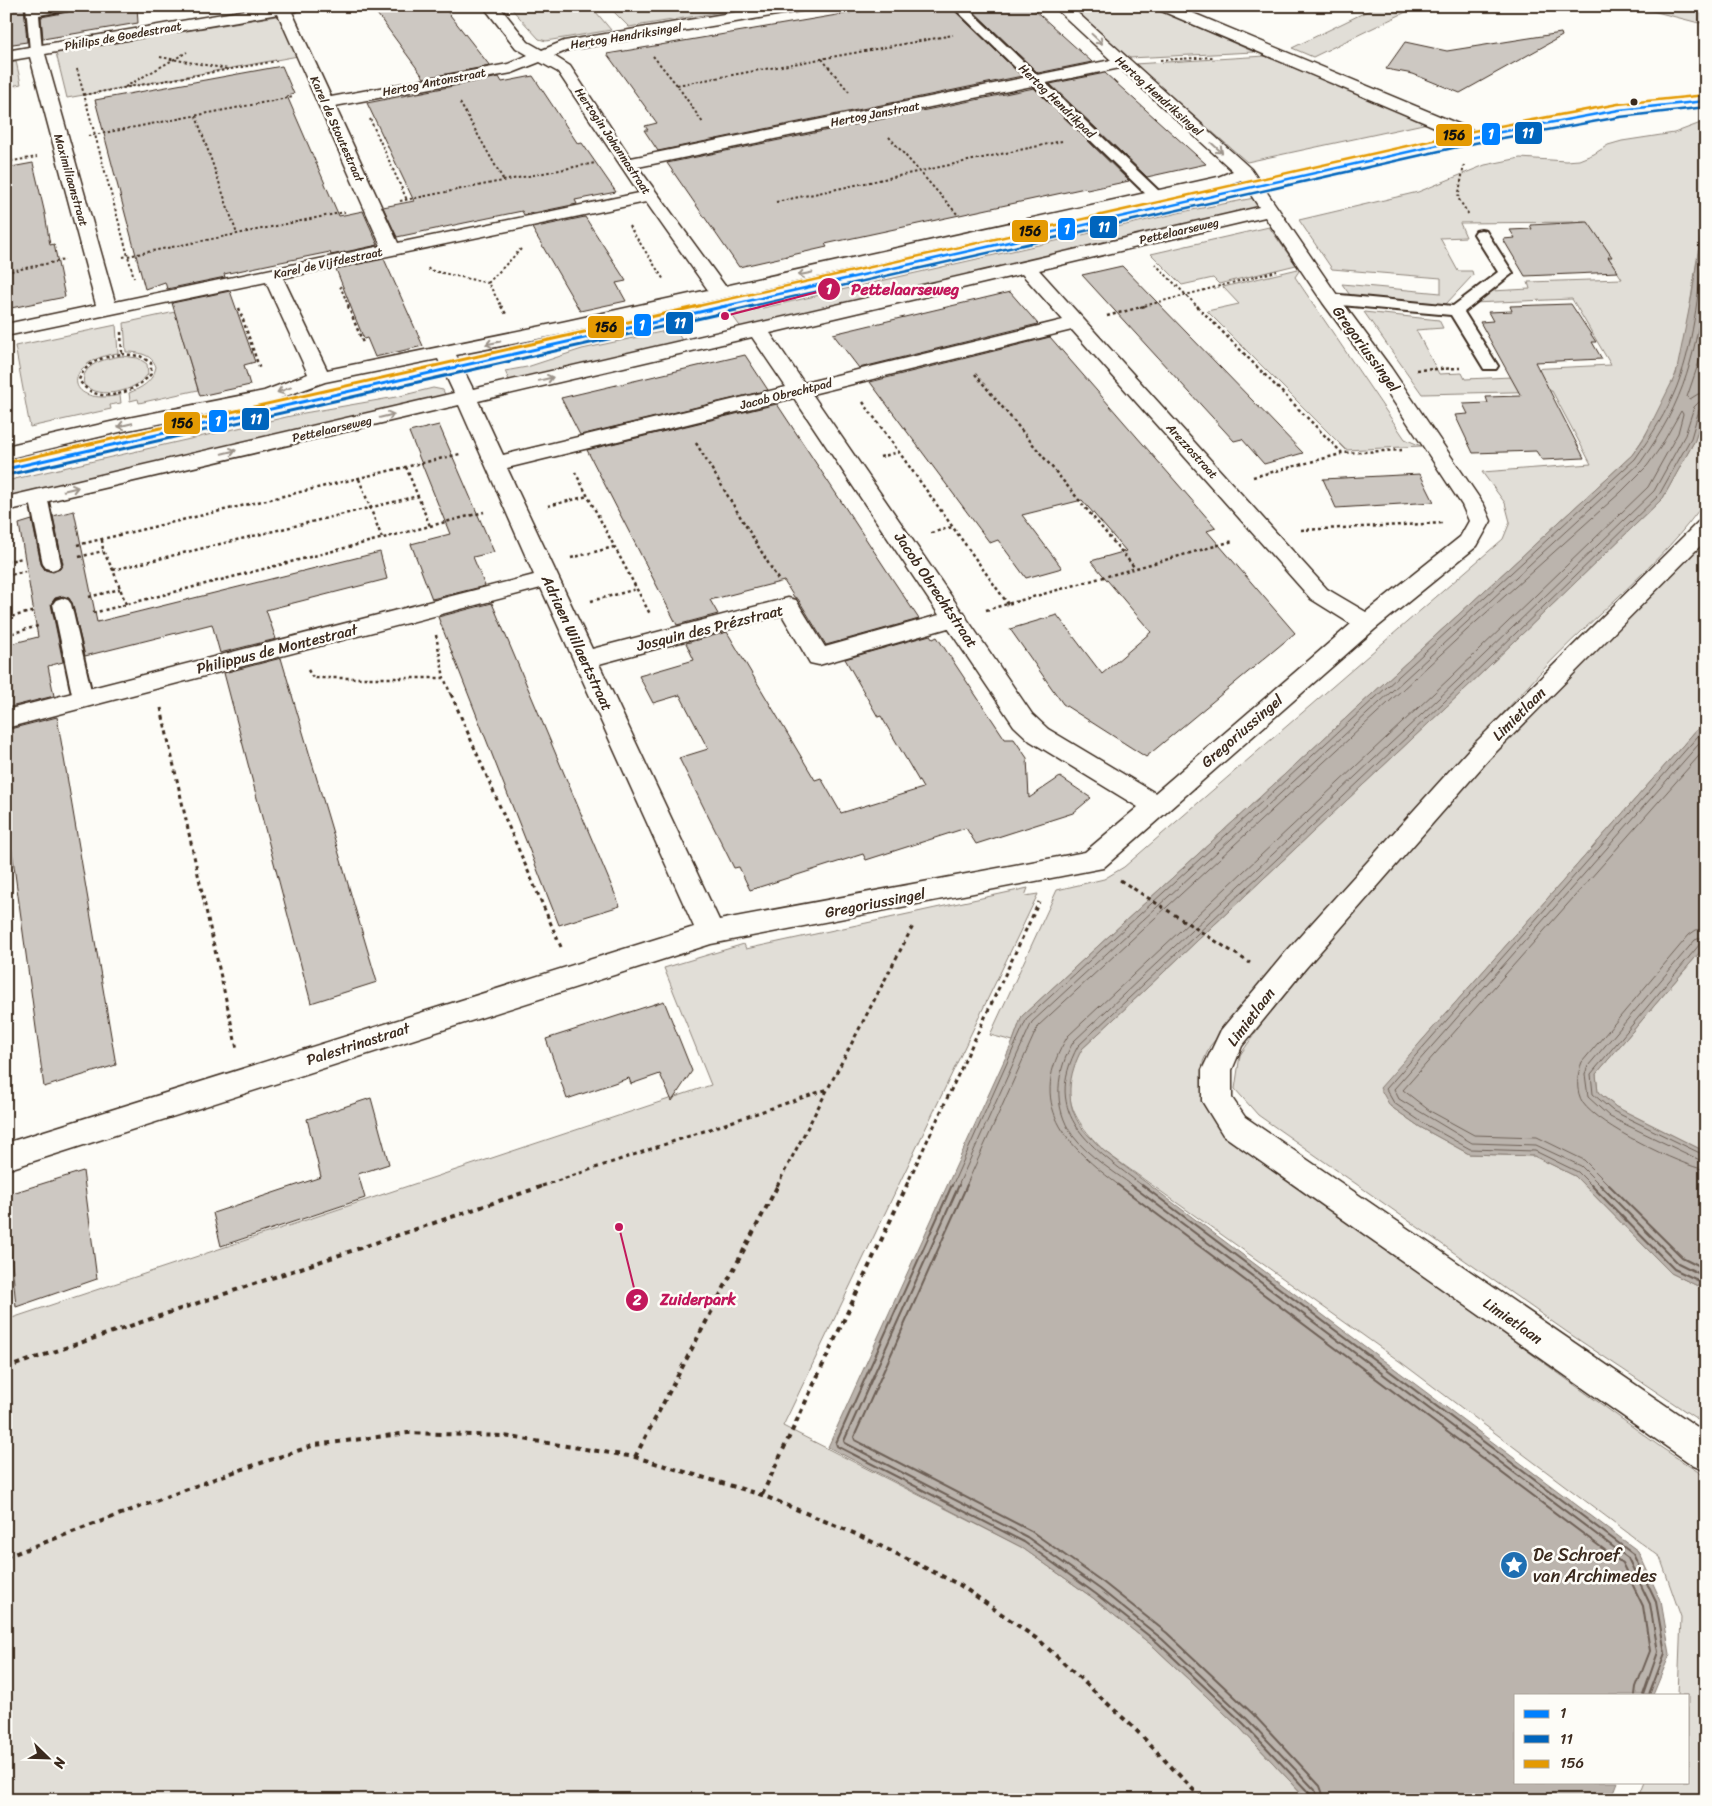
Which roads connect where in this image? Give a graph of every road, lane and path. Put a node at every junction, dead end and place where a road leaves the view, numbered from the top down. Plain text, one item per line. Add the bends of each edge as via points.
1 (68, 6) edge
2 (491, 6) edge
3 (802, 6) edge
4 (958, 6) edge
5 (1061, 6) edge
6 (1162, 6) edge
7 (291, 8) edge
8 (33, 9) edge
9 (983, 30) junction
10 (635, 34) junction
11 (69, 45) junction
12 (36, 50) junction
13 (1271, 53) junction
14 (6, 56) edge
15 (304, 56) junction
16 (541, 56) junction
17 (822, 59) junction
18 (1122, 63) junction
19 (447, 80) junction
20 (1036, 81) junction
21 (677, 85) junction
22 (84, 95) junction
23 (323, 97) junction
24 (359, 97) junction
25 (1706, 100) edge
26 (49, 101) junction
27 (869, 115) junction
28 (196, 116) junction
29 (96, 134) junction
30 (1092, 135) junction
31 (1474, 137) junction
32 (60, 141) junction
33 (719, 146) junction
34 (1464, 162) dead end
35 (627, 164) junction
36 (921, 171) junction
37 (1250, 180) junction
38 (504, 181) dead end
39 (650, 196) junction
40 (1156, 196) junction
41 (407, 200) dead end
42 (776, 202) dead end
43 (1271, 210) junction
44 (508, 226) junction
45 (237, 234) dead end
46 (1482, 234) joint
47 (976, 236) junction
48 (1132, 242) junction
49 (419, 244) junction
50 (392, 250) junction
51 (92, 254) junction
52 (330, 263) junction
53 (1307, 264) junction
54 (1028, 268) junction
55 (6, 272) edge
56 (272, 275) junction
57 (231, 283) junction
58 (488, 283) junction
59 (720, 293) junction
60 (1185, 295) junction
61 (1330, 299) junction
62 (140, 302) junction
63 (107, 309) junction
64 (1456, 311) junction
65 (1077, 323) junction
66 (6, 330) edge
67 (758, 330) junction
68 (520, 338) junction
69 (957, 352) junction
70 (122, 354) joint
71 (449, 361) junction
72 (373, 366) junction
73 (1490, 366) joint
74 (1384, 372) junction
75 (320, 377) junction
76 (846, 379) junction
77 (800, 390) junction
78 (269, 396) junction
79 (465, 398) junction
80 (681, 419) junction
81 (562, 448) junction
82 (1435, 449) junction
83 (6, 453) edge
84 (1342, 454) junction
85 (496, 464) junction
86 (406, 467) dead end
87 (6, 469) edge
88 (359, 478) dead end
89 (1223, 485) junction
90 (38, 496) junction
91 (418, 496) junction
92 (588, 496) junction
93 (6, 504) edge
94 (371, 507) junction
95 (516, 509) junction
96 (1480, 521) junction
97 (430, 526) junction
98 (1706, 527) edge
99 (1264, 532) junction
100 (382, 538) junction
101 (102, 540) dead end
102 (614, 547) junction
103 (52, 564) dead end
104 (1135, 568) junction
105 (113, 570) junction
106 (544, 573) junction
107 (637, 589) junction
108 (126, 604) junction
109 (1008, 604) junction
110 (788, 606) junction
111 (561, 609) junction
112 (430, 610) junction
113 (63, 612) junction
114 (956, 618) junction
115 (1367, 623) junction
116 (6, 635) edge
117 (664, 639) junction
118 (294, 645) junction
119 (584, 660) junction
120 (444, 678) junction
121 (155, 681) junction
122 (83, 700) junction
123 (6, 719) edge
124 (1156, 806) junction
125 (1055, 868) junction
126 (1124, 883) dead end
127 (930, 892) junction
128 (711, 933) junction
129 (1231, 951) dead end
130 (574, 975) junction
131 (245, 1081) junction
132 (828, 1089) junction
133 (6, 1157) edge
134 (6, 1368) edge
135 (1706, 1454) edge
136 (634, 1457) junction
137 (762, 1495) junction
138 (6, 1557) edge
139 (1203, 1800) edge

1 - 8 lane
2 - 16 street, Hertogin Johannastraat via 522,45
3 - 10 street, Hertog Hendriksingel
4 - 9 lane, Hertog Hendrikpad
5 -> 18 street, Hertog Hendriksingel
6 - 13 street
7 - 11 street, Philips de Goedestraat via 183,19
7 - 15 street, Karel de Stoutestraat
8 - 12 lane
9 - 17 path
9 - 20 lane, Hertog Hendrikpad
10 - 16 street, Hertog Hendriksingel via 564,46
10 - 21 path
11 - 12 street, Philips de Goedestraat
11 - 22 path
12 - 14 street, Philips de Goedestraat
12 - 26 street, Maximiliaanstraat
13 - 18 path
13 - 31 street
15 - 22 path
15 - 23 street, Karel de Stoutestraat
16 - 19 street, Hertog Antonstraat via 512,68
16 - 35 street, Hertogin Johannastraat via 564,69
17 - 21 path
17 - 27 path
18 - 20 street, Hertog Janstraat
18 -> 37 street, Hertog Hendriksingel
19 - 24 street, Hertog Antonstraat
19 - 38 path
20 - 27 street, Hertog Janstraat
20 - 30 lane, Hertog Hendrikpad
21 - 33 path
22 - 26 path
22 - 29 path
23 - 24 street, Hertog Antonstraat
23 - 28 path
23 - 50 street, Karel de Stoutestraat
24 - 41 path
25 - 31 street, Pettelaarseweg via 1556,121
26 - 32 street, Maximiliaanstraat
27 - 33 street, Hertog Janstraat
27 - 36 path
28 - 29 path
28 - 45 path
29 - 32 path
29 - 62 path
30 - 36 path
30 - 40 lane, Hertog Hendrikpad
31 - 37 street, Pettelaarseweg
32 - 51 street, Maximiliaanstraat
33 - 35 street, Hertog Janstraat
34 - 46 path via 1458,198
35 - 39 street, Hertogin Johannastraat
36 - 42 path
36 - 47 path
37 - 40 street, Pettelaarseweg via 1223,181
37 - 43 street, Gregoriussingel
37 - 71 street, Pettelaarseweg via 720,307
39 - 44 street, Karel de Vijfdestraat
39 - 59 street, Hertogin Johannastraat
40 - 47 street, Pettelaarseweg
43 - 48 street, Pettelaarseweg
43 - 53 street, Gregoriussingel
44 - 49 street, Karel de Vijfdestraat
44 - 58 path via 521,249
46 - 64 lane via 1506,273
47 -> 59 street, Pettelaarseweg
48 - 54 street, Pettelaarseweg
48 - 60 path
49 - 50 street, Karel de Vijfdestraat
49 - 58 path via 429,270
50 - 52 street, Karel de Vijfdestraat
51 - 55 path
51 - 63 street, Maximiliaanstraat
52 - 56 street, Karel de Vijfdestraat
52 - 72 path
53 - 60 path
53 - 61 street, Gregoriussingel
54 - 65 street, Arezzostraat
54 - 67 street, Pettelaarseweg
56 - 57 street, Karel de Vijfdestraat
56 - 75 street
57 - 62 street, Karel de Vijfdestraat
57 - 78 path
58 - 68 path
59 - 68 street, Pettelaarseweg
60 - 65 path
60 - 84 path
61 - 64 lane, Gregoriussingel
61 - 74 street, Gregoriussingel
62 - 63 street, Karel de Vijfdestraat
63 - 66 street, Karel de Vijfdestraat
64 - 73 lane
65 - 69 street, Jacob Obrechtpad
65 - 89 street, Arezzostraat
67 - 77 street, Jacob Obrechtstraat
79 -> 67 street, Pettelaarseweg
68 -> 71 street, Pettelaarseweg
69 - 76 street, Jacob Obrechtpad
69 - 104 path
70 - 70 path via 101,358 85,368 79,380 81,386 102,395 124,392 142,384 151,374 151,363 140,356
71 - 72 street, Pettelaarseweg
71 - 79 street, Adriaen Willaertstraat
71 - 87 street, Pettelaarseweg
72 - 75 street, Pettelaarseweg
73 - 74 path
74 - 82 street, Gregoriussingel
75 -> 78 street, Pettelaarseweg
76 - 77 street, Jacob Obrechtpad
76 - 109 path
77 - 80 street, Jacob Obrechtpad
77 - 114 street, Jacob Obrechtstraat
78 -> 83 street, Pettelaarseweg via 128,424
79 - 85 street, Adriaen Willaertstraat
90 -> 79 street, Pettelaarseweg
80 - 81 street, Jacob Obrechtpad
80 - 110 path via 788,596
81 - 85 street, Jacob Obrechtpad
81 - 92 path
82 - 84 path
82 - 96 street, Gregoriussingel via 1473,505
84 - 89 path
85 - 95 street, Adriaen Willaertstraat
86 - 91 path
88 - 94 path
89 - 99 street, Arezzostraat
90 - 93 street, Pettelaarseweg
90 - 103 lane
91 - 94 path
91 - 97 path
92 - 95 path
92 - 102 path
94 - 100 path
94 - 105 path
95 - 97 path
95 - 106 street, Adriaen Willaertstraat
96 - 99 path
96 - 115 street, Gregoriussingel via 1469,541
97 - 100 path
98 - 135 street, Limietlaan via 1480,753 1295,961 1231,1040 1217,1070 1218,1101 1234,1126
99 - 104 path
99 - 115 street, Arezzostraat via 1319,594
100 - 108 path
101 - 105 path via 103,551
102 - 106 path
102 - 107 path
104 - 109 path
105 - 108 path
106 - 111 street, Adriaen Willaertstraat
106 - 112 street, Philippus de Montestraat
107 - 111 path
107 - 117 path
108 - 113 path
109 - 114 path
110 - 114 street, Josquin des Prézstraat via 819,657
110 - 117 street, Josquin des Prézstraat
111 - 119 street, Adriaen Willaertstraat
112 - 118 street, Philippus de Montestraat
112 - 120 path
113 - 116 path
113 - 122 lane
114 - 124 street, Jacob Obrechtstraat via 1024,720 1040,735
115 - 124 street, Gregoriussingel
117 - 119 street, Josquin des Prézstraat
118 - 120 path via 313,678
118 - 121 street, Philippus de Montestraat
119 - 128 street, Adriaen Willaertstraat
120 - 130 path
121 - 122 street, Philippus de Montestraat
121 - 131 path
122 - 123 street, Philippus de Montestraat
124 - 125 street, Gregoriussingel via 1094,861
125 - 127 street, Gregoriussingel
125 - 137 path
126 - 129 path
127 - 128 street, Gregoriussingel
127 - 132 path
128 - 130 street, Palestrinastraat
130 - 131 street, Palestrinastraat
131 - 133 street, Palestrinastraat
132 - 134 path
132 - 136 path
136 - 137 path
136 - 138 path via 504,1436 408,1433 315,1445
137 - 139 path via 856,1534 968,1591 1040,1641 1135,1729

